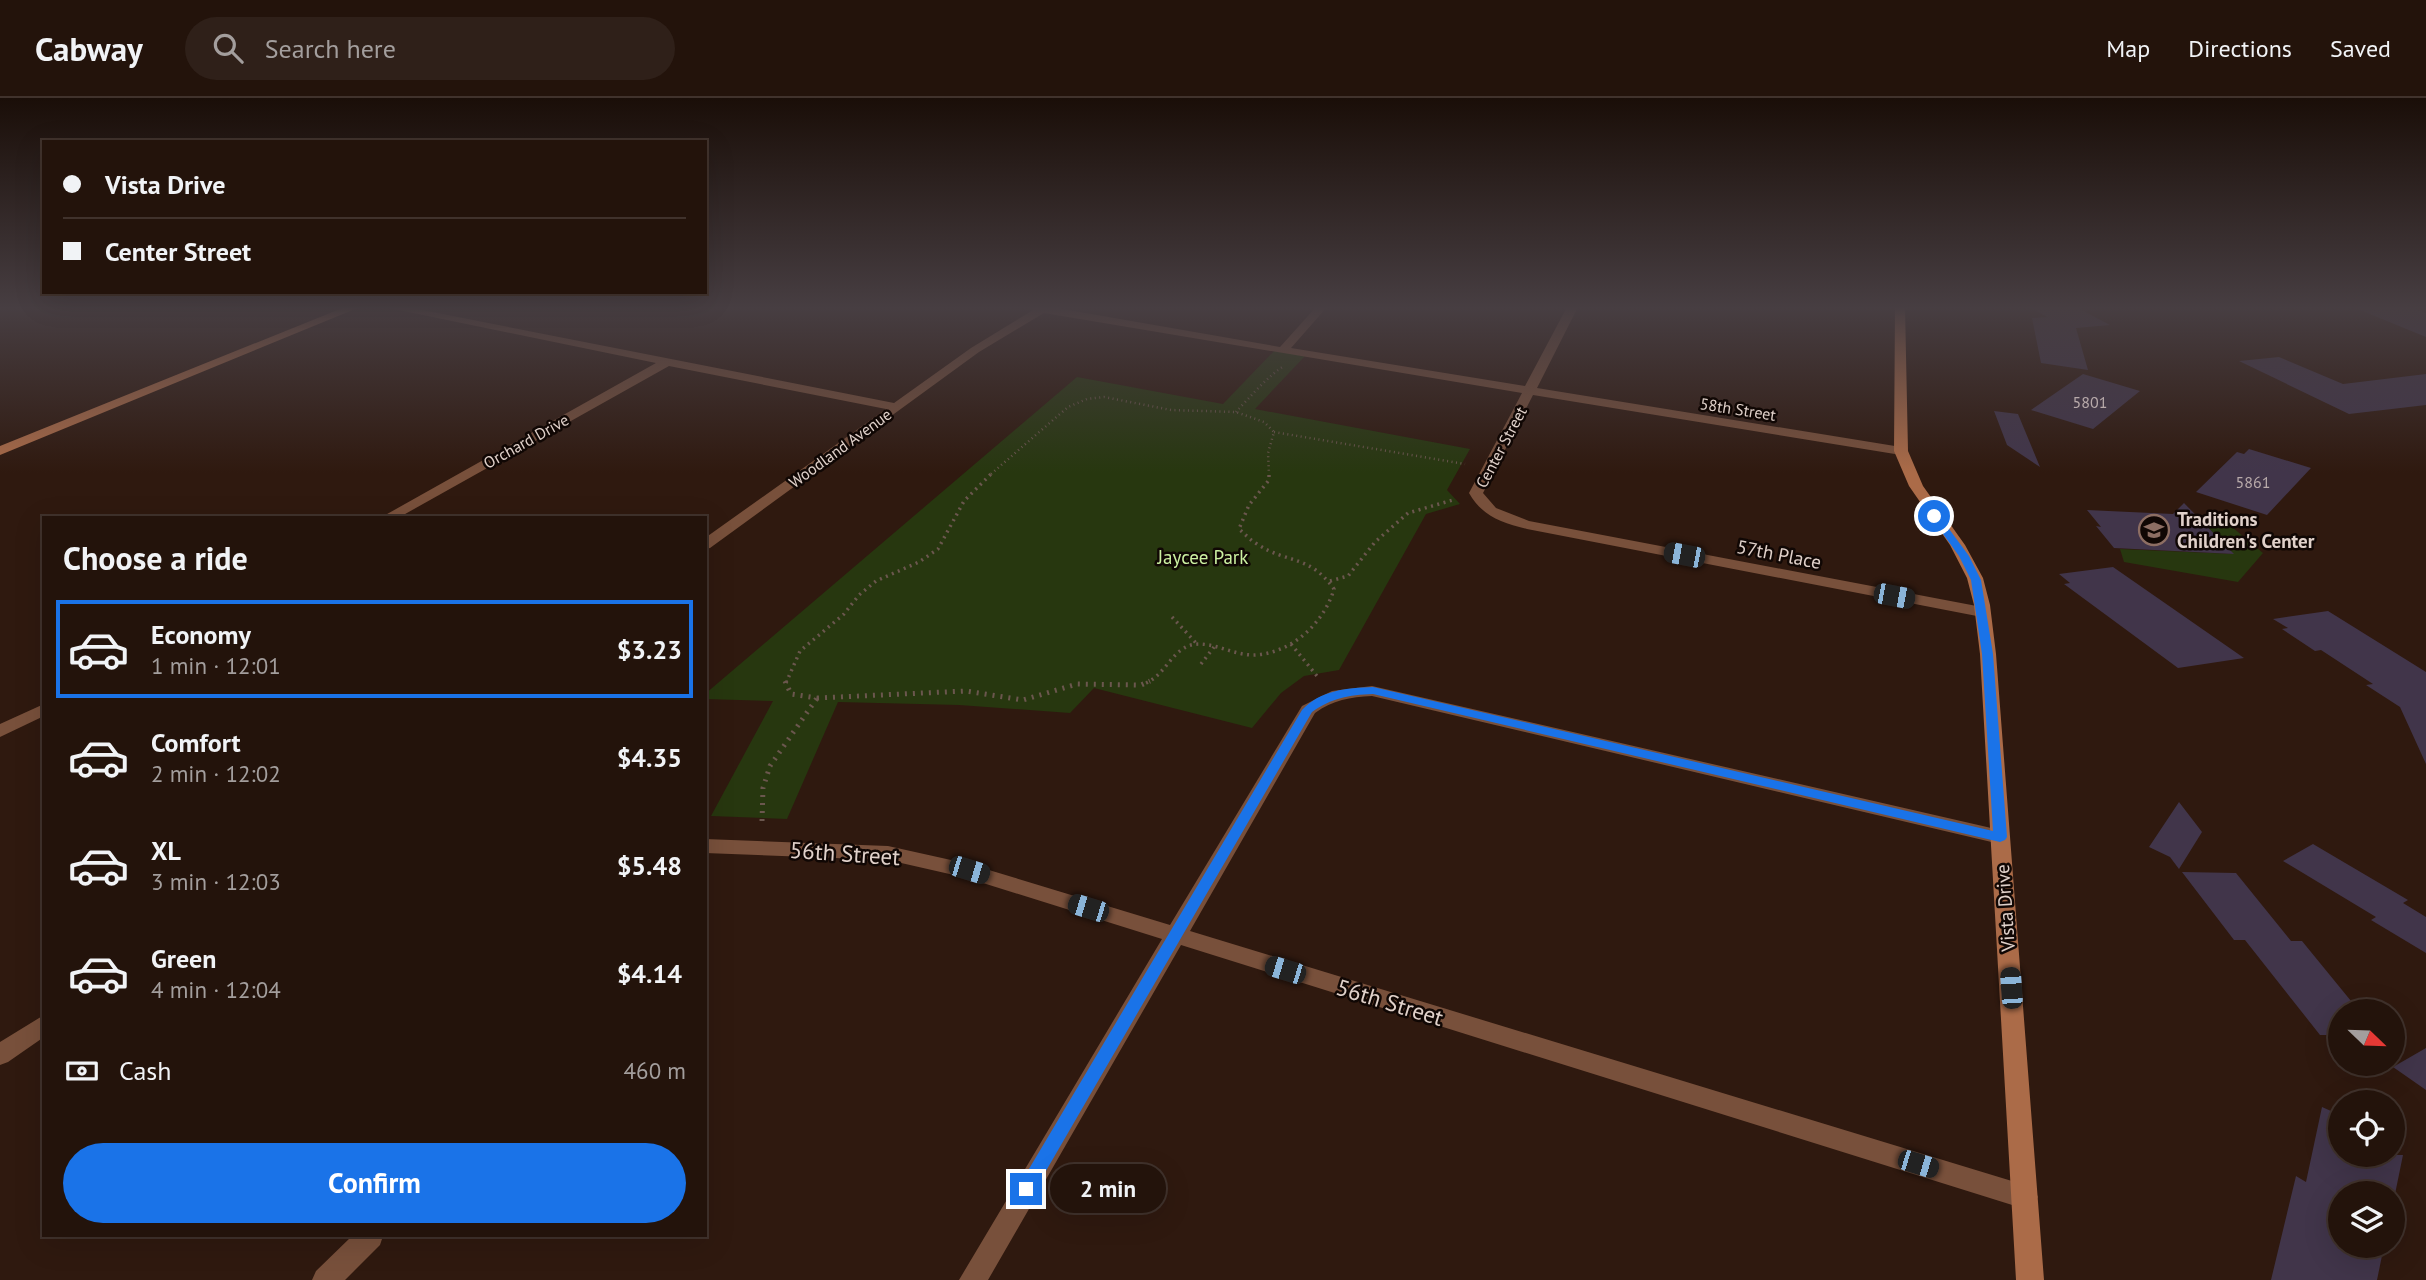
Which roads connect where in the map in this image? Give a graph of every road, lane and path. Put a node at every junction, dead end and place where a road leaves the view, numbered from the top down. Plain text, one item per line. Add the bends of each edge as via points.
1 (219, 362) edge
2 (662, 362) edge
3 (958, 362) edge
4 (1291, 362) edge
5 (1351, 362) edge
6 (1545, 362) edge
7 (1900, 362) edge
8 (666, 363) junction
9 (1530, 391) junction
10 (897, 407) junction
11 (1236, 412) junction
12 (1274, 432) junction
13 (0, 451) edge
14 (1900, 451) junction
15 (1465, 464) dead end
16 (1453, 500) dead end
17 (391, 516) edge
18 (1527, 525) joint
19 (707, 544) edge
20 (1330, 581) junction
21 (1982, 612) junction
22 (1172, 617) dead end
23 (1197, 644) junction
24 (1291, 644) junction
25 (1214, 647) junction
26 (1201, 664) dead end
27 (1317, 676) dead end
28 (817, 698) junction
29 (42, 710) edge
30 (0, 731) edge
31 (762, 821) dead end
32 (2000, 837) junction
33 (707, 850) edge
34 (1176, 935) junction
35 (42, 1025) edge
36 (0, 1055) edge
37 (2025, 1197) junction
38 (369, 1237) edge
39 (326, 1280) edge
40 (973, 1280) edge
41 (2030, 1280) edge

1 - 13 street
2 - 8 street
3 - 10 street, Woodland Avenue
4 - 11 path via 1273,371
5 - 9 street, 58th Street
6 - 9 street, Center Street
7 - 14 street, Vista Drive
8 - 10 street
8 - 17 street, Orchard Drive
9 - 14 street, 58th Street
9 - 18 street, Center Street via 1476,494 1490,512
10 - 19 street, Woodland Avenue
11 - 12 path via 1264,422
11 - 28 path via 1171,410 1104,397 1068,407 964,501 937,549 876,581 800,651 785,681 791,694
12 - 15 path
12 - 20 path via 1268,453 1269,480 1239,528 1251,541 1311,565
14 - 21 street, Vista Drive via 1924,502 1964,556 1976,580
16 - 20 path via 1408,513 1375,542 1348,576
18 - 21 street, 57th Place
20 - 24 path via 1334,589 1329,606 1314,626
21 - 32 street, Vista Drive
22 - 23 path
23 - 25 path
23 - 28 path via 1180,649 1156,679 1141,685 1077,684 1023,700 966,691
24 - 25 path via 1255,655
24 - 27 path
25 - 26 path
28 - 31 path via 771,765 763,787
29 - 30 street
32 - 34 street via 1373,691 1346,692 1323,699 1308,710
32 - 37 street, Vista Drive
33 - 34 street, 56th Street via 888,853 969,870
34 - 37 street, 56th Street
34 - 40 street
35 - 36 street
37 - 41 street, Vista Drive
38 - 39 street

